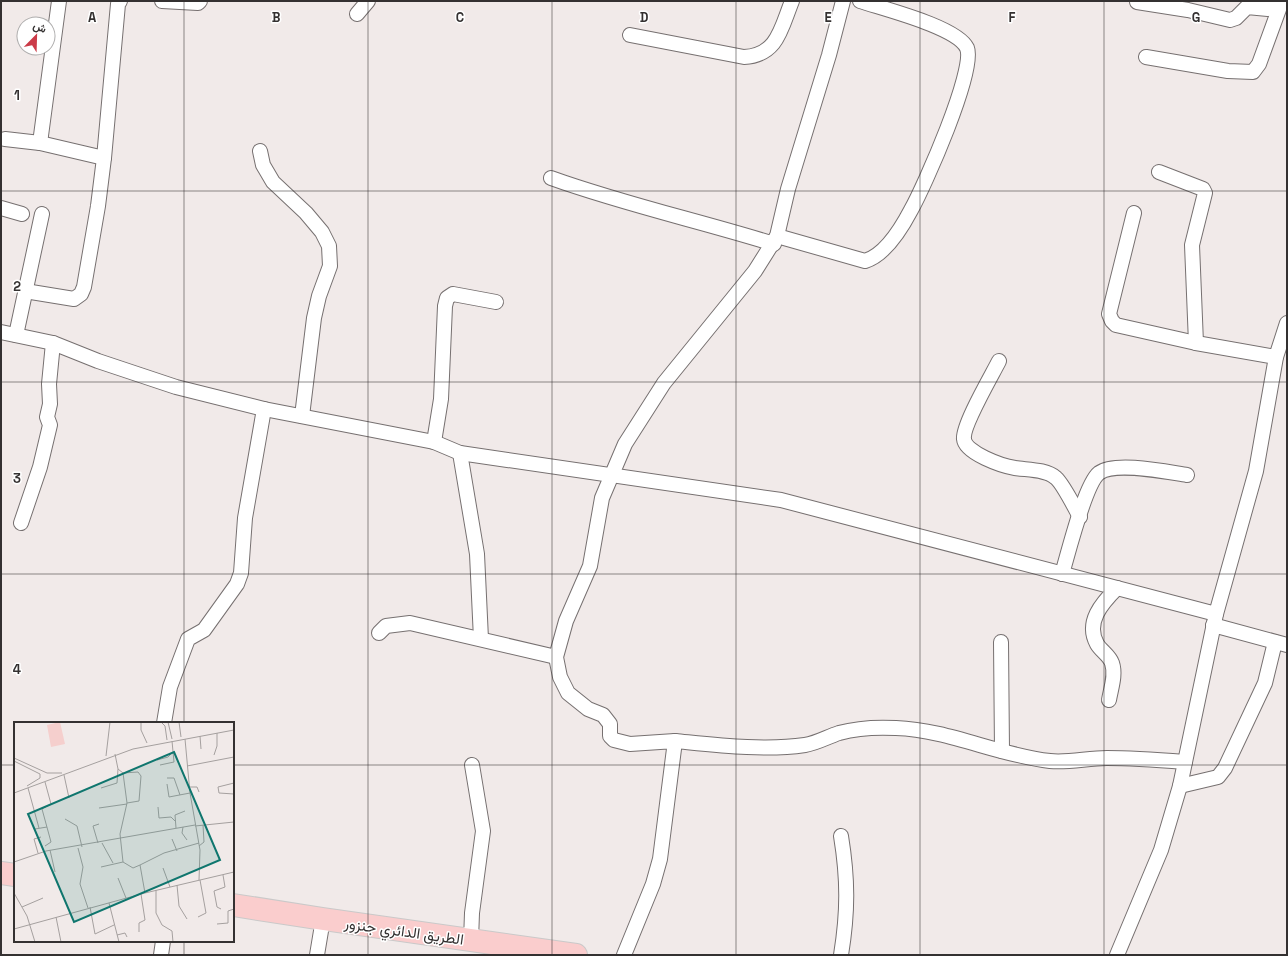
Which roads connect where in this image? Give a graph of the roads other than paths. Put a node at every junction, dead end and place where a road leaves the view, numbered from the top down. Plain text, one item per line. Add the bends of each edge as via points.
1 (59, 1) edge
2 (120, 1) edge
3 (162, 1) edge
4 (200, 1) edge
5 (368, 1) edge
6 (792, 1) edge
7 (844, 1) edge
8 (860, 1) edge
9 (1281, 1) edge
10 (1137, 2) edge
11 (357, 14) dead end
12 (630, 35) dead end
13 (1146, 57) dead end
14 (5, 139) dead end
15 (40, 143) junction
16 (260, 151) dead end
17 (104, 158) junction
18 (1159, 172) dead end
19 (550, 178) dead end
20 (1, 208) edge
21 (1134, 213) dead end
22 (22, 214) dead end
23 (42, 214) dead end
24 (776, 240) junction
25 (25, 291) junction
26 (496, 302) dead end
27 (1287, 322) edge
28 (1, 332) edge
29 (16, 335) junction
30 (52, 343) junction
31 (1196, 343) junction
32 (1276, 357) junction
33 (999, 361) dead end
34 (264, 409) junction
35 (302, 416) junction
36 (434, 442) junction
37 (460, 453) junction
38 (611, 474) junction
39 (1187, 475) dead end
40 (1080, 517) junction
41 (21, 522) dead end
42 (1062, 574) junction
43 (1117, 588) junction
44 (1214, 620) junction
45 (379, 633) dead end
46 (481, 639) junction
47 (1001, 642) dead end
48 (1281, 644) edge
49 (556, 657) junction
50 (1109, 700) dead end
51 (164, 722) edge
52 (675, 741) junction
53 (1002, 750) junction
54 (1185, 762) junction
55 (472, 765) dead end
56 (1180, 786) junction
57 (841, 836) dead end
58 (1, 873) edge
59 (14, 875) edge
60 (234, 905) edge
61 (323, 919) junction
62 (471, 940) junction
63 (163, 942) edge
64 (161, 955) edge
65 (317, 955) edge
66 (576, 955) edge
67 (624, 955) edge
68 (841, 955) edge
69 (1116, 955) edge

1 - 15 street
2 - 17 street
3 - 4 street
5 - 11 street
6 - 12 street via 773,44 762,54 754,56 744,57
7 - 24 street via 788,189
8 - 24 street via 935,26 959,39 967,48 969,60 960,91 911,211 874,258 865,261
9 - 10 street via 1268,9 1247,7 1236,18 1230,20
9 - 13 street via 1259,64 1253,72 1228,71
14 - 15 street
15 - 17 street
16 - 35 street via 263,165 273,182 306,213 322,232 329,246 330,266 319,296 310,340
17 - 25 street via 98,206 81,294 74,299
18 - 31 street via 1203,189 1205,193 1192,245
19 - 24 street via 596,194
20 - 22 street
21 - 31 street via 1109,314 1112,321 1116,325
23 - 25 street
24 - 38 street via 755,271 664,382 625,444
25 - 29 street
26 - 36 street via 453,294 447,298 442,399
27 - 32 street
28 - 29 street
29 - 30 street
30 - 34 street via 176,387
30 - 41 street via 50,404 47,417 50,425 40,467
31 - 32 street
32 - 44 street via 1256,472
33 - 40 street via 969,420 964,438 966,445 996,463 1057,478
34 - 35 street
34 - 51 street via 245,518 241,573 237,584 204,630 188,639 170,687
35 - 36 street
36 - 37 street
37 - 38 street
37 - 46 street via 477,554
38 - 42 street via 781,500
38 - 49 street via 602,498 590,566 566,621
39 - 40 street via 1123,468 1109,469 1099,473 1089,489
40 - 42 street
42 - 43 street
43 - 44 street
43 - 50 street via 1104,601 1092,628 1097,644 1112,663 1114,672
44 - 48 street
44 - 54 street
45 - 46 street via 386,626 410,623
46 - 49 street
47 - 53 street
48 - 56 street via 1225,768 1218,777
49 - 52 street via 560,677 568,693 588,709 603,715 610,724 610,736 614,740 630,744
52 - 53 street via 770,747 804,745 853,730 895,728 954,737
52 - 67 street via 660,859 653,884
53 - 54 street via 1051,761 1106,758
54 - 56 street
55 - 62 street via 483,831 472,905
56 - 69 street via 1161,850
57 - 68 street via 847,882 847,913
58 - 59 main road
60 - 61 main road, الطريق الدائري جنزور
61 - 62 main road, الطريق الدائري جنزور
61 - 65 street
62 - 66 main road, الطريق الدائري جنزور
63 - 64 street

